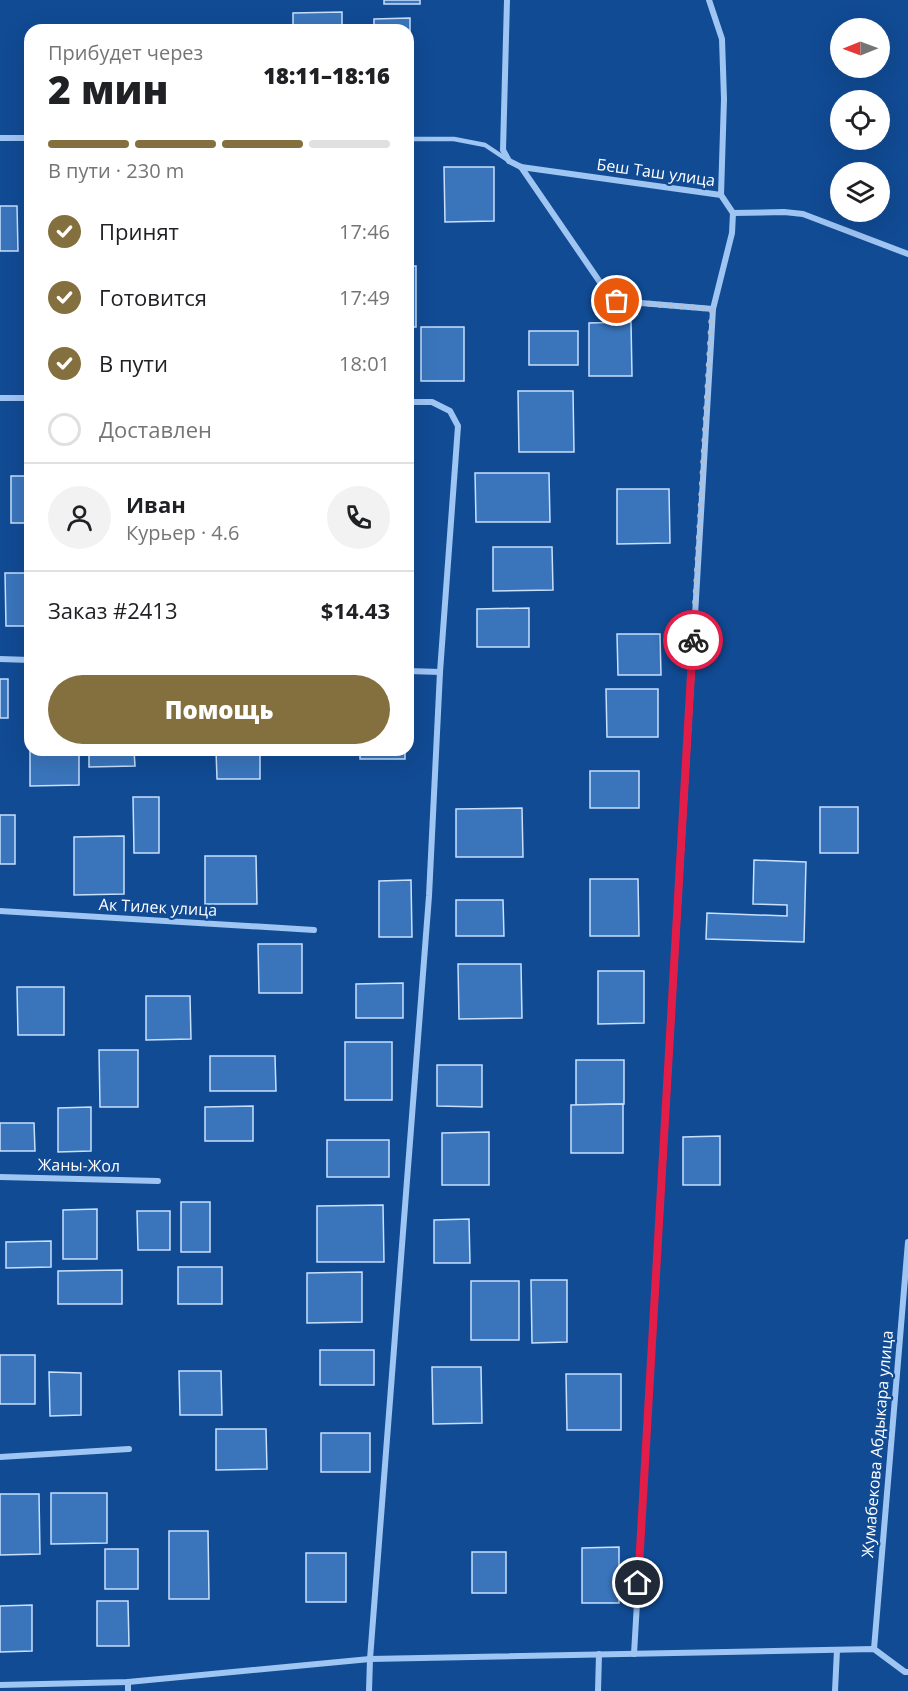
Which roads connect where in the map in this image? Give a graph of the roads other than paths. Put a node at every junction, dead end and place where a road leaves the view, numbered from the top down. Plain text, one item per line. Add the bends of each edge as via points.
1 (507, 0) edge
2 (709, 0) edge
3 (0, 138) edge
4 (24, 138) edge
5 (414, 139) edge
6 (509, 161) junction
7 (521, 167) junction
8 (721, 195) junction
9 (733, 213) junction
10 (908, 254) edge
11 (712, 309) junction
12 (0, 398) edge
13 (24, 398) edge
14 (414, 402) edge
15 (0, 659) edge
16 (24, 660) edge
17 (414, 671) edge
18 (440, 672) junction
19 (0, 911) edge
20 (314, 930) dead end
21 (0, 1177) edge
22 (158, 1181) dead end
23 (908, 1242) edge
24 (129, 1449) dead end
25 (0, 1457) edge
26 (874, 1649) junction
27 (837, 1650) junction
28 (599, 1654) junction
29 (634, 1654) junction
30 (370, 1659) junction
31 (908, 1672) edge
32 (128, 1682) junction
33 (0, 1685) edge
34 (128, 1691) edge
35 (369, 1691) edge
36 (598, 1691) edge
37 (835, 1691) edge

1 - 6 street via 503,150
2 - 8 street via 722,39
3 - 4 street
5 - 6 lane via 454,139 485,145
6 - 7 street, Беш Таш улица
7 - 8 street, Беш Таш улица
7 - 11 street via 606,291 617,301
8 - 9 street, Беш Таш улица
9 - 10 street via 803,214
9 - 11 street via 732,233
11 - 29 street
12 - 13 street
14 - 18 street via 432,402 450,411 458,426
15 - 16 street
17 - 18 street
18 - 30 street via 429,896
19 - 20 street, Ак Тилек улица
21 - 22 street, Жаны-Жол
23 - 26 street, Жумабекова Абдыкара улица
24 - 25 street
26 - 27 street
26 - 31 street
27 - 29 street
27 - 37 street
28 - 29 street
28 - 30 street
28 - 36 street
30 - 32 street
30 - 35 street
32 - 33 street
32 - 34 street

